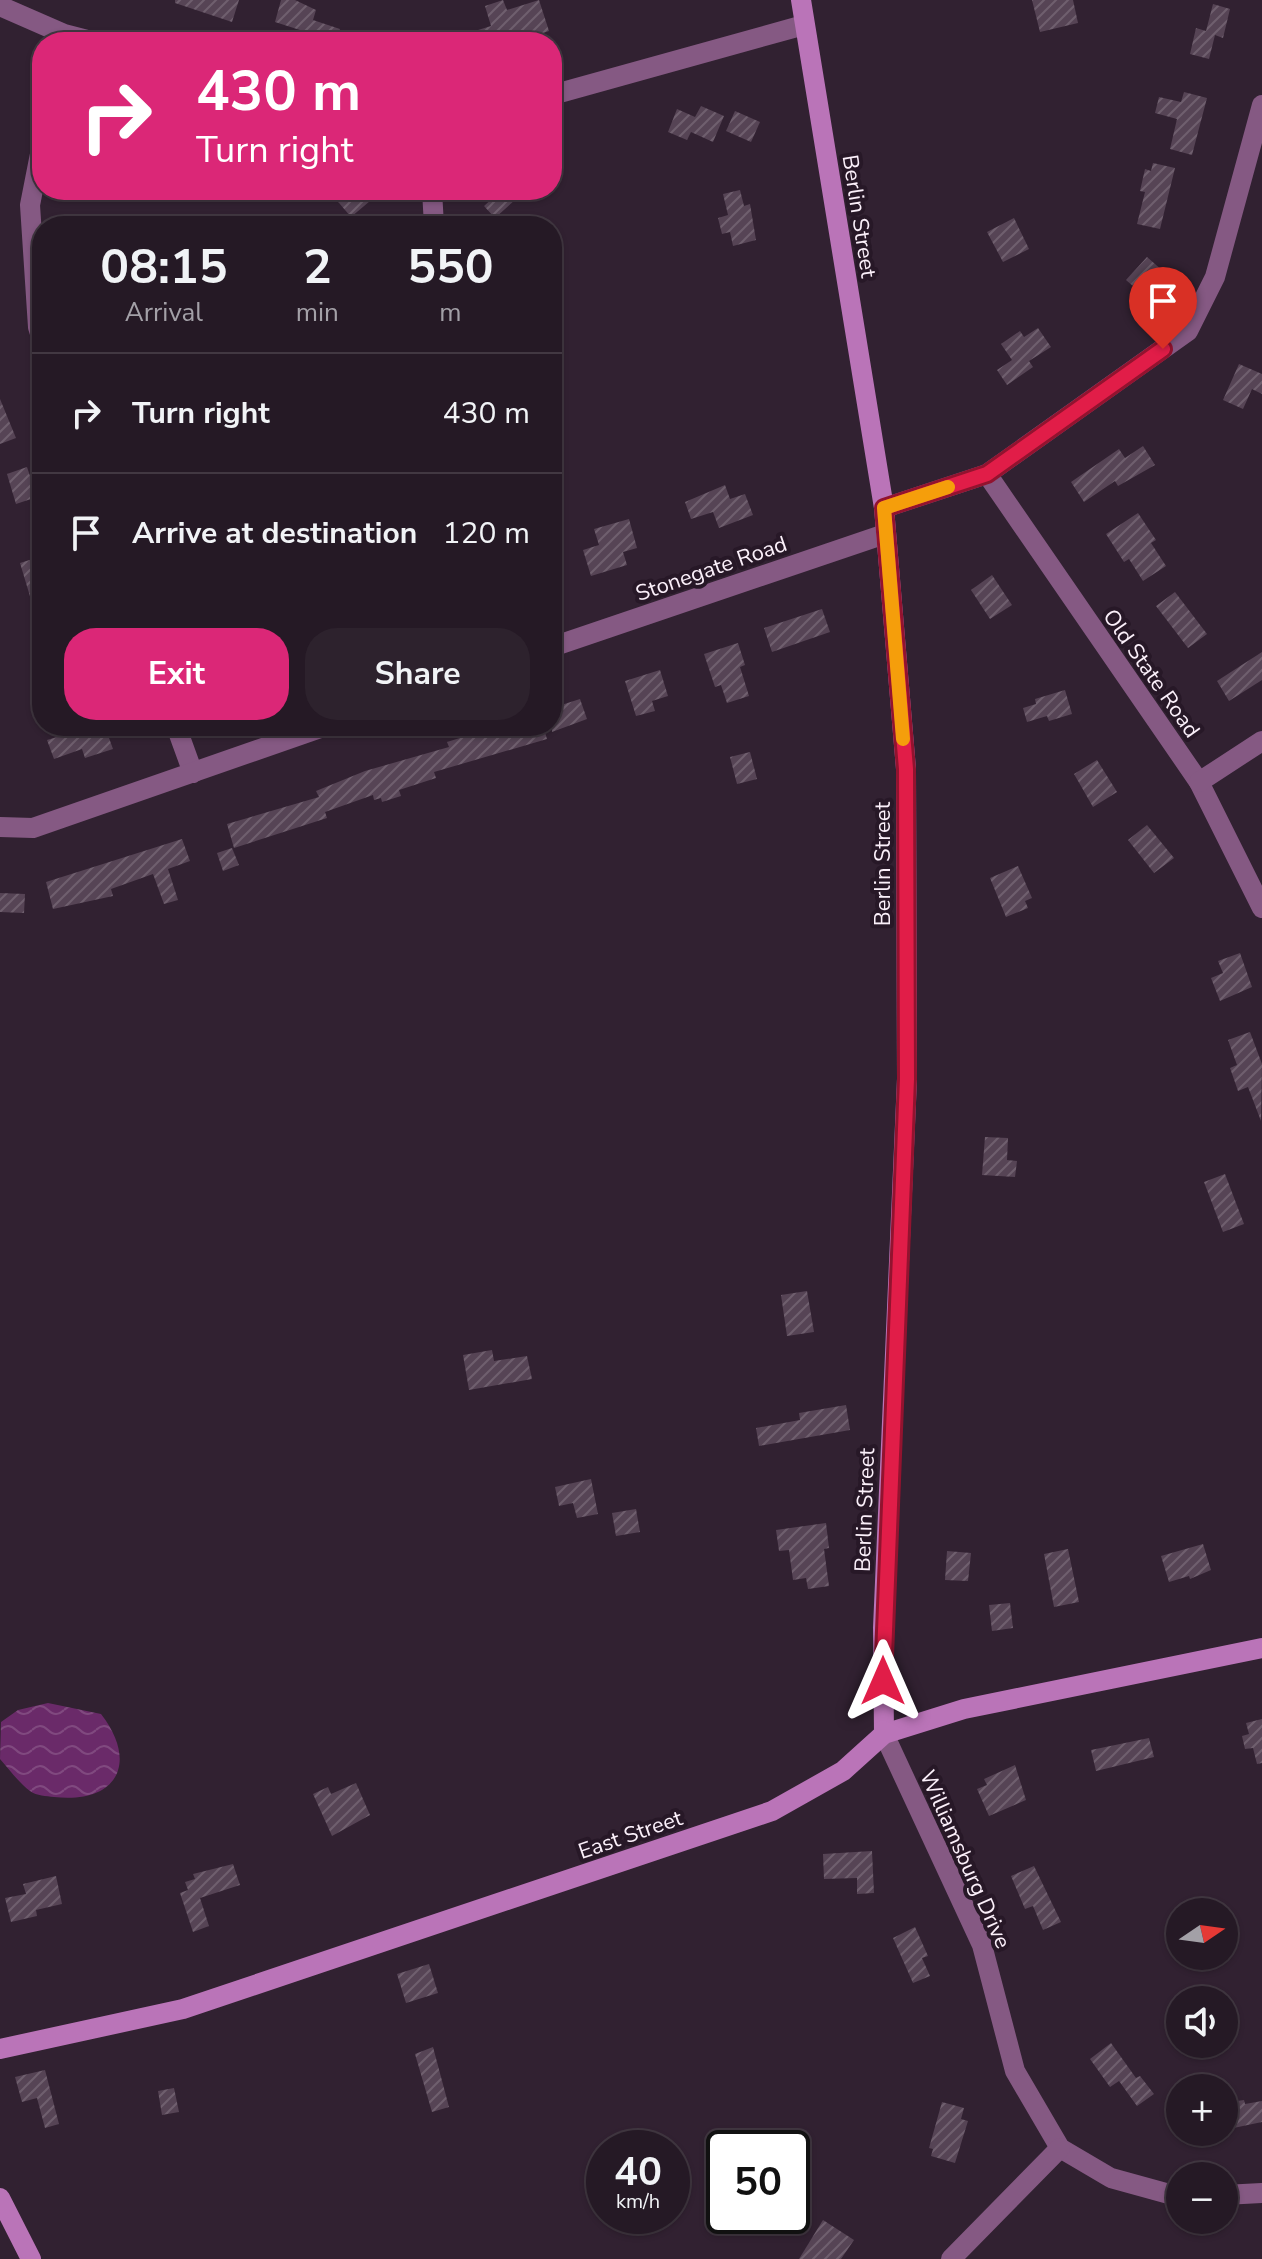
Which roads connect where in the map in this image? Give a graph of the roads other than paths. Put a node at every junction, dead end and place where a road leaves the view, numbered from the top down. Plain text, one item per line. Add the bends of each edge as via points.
1 (801, 0) edge
2 (0, 6) edge
3 (804, 25) junction
4 (51, 32) edge
5 (562, 92) edge
6 (1262, 105) edge
7 (32, 195) edge
8 (32, 236) edge
9 (987, 474) junction
10 (884, 508) junction
11 (885, 534) junction
12 (562, 638) edge
13 (180, 736) edge
14 (298, 736) edge
15 (1262, 741) edge
16 (193, 773) junction
17 (1199, 782) junction
18 (0, 827) edge
19 (1262, 908) edge
20 (1262, 1648) edge
21 (884, 1734) junction
22 (0, 2049) edge
23 (1060, 2148) junction
24 (1166, 2193) edge
25 (1262, 2193) edge
26 (1238, 2194) edge
27 (0, 2198) edge
28 (31, 2259) edge
29 (951, 2259) edge

1 - 3 main road, Berlin Street
2 - 4 street
3 - 5 street
3 - 10 main road, Berlin Street
6 - 9 street via 1215,277 1188,331
7 - 8 street
9 - 10 street
9 - 17 street, Old State Road
10 - 11 main road, Berlin Street
11 - 12 street, Stonegate Road
11 - 21 main road, Berlin Street via 906,769 907,1079 883,1628
13 - 16 street
14 - 16 street
15 - 17 street
16 - 18 street via 33,828
17 - 19 street, Old State Road
20 - 21 main road, East Street via 964,1709
21 - 22 main road, East Street via 843,1771 772,1811 183,2009
21 - 23 street, Williamsburg Drive via 982,1945 1015,2071
23 - 24 street, Williamsburg Drive via 1111,2178
23 - 29 street
25 - 26 street
27 - 28 main road

